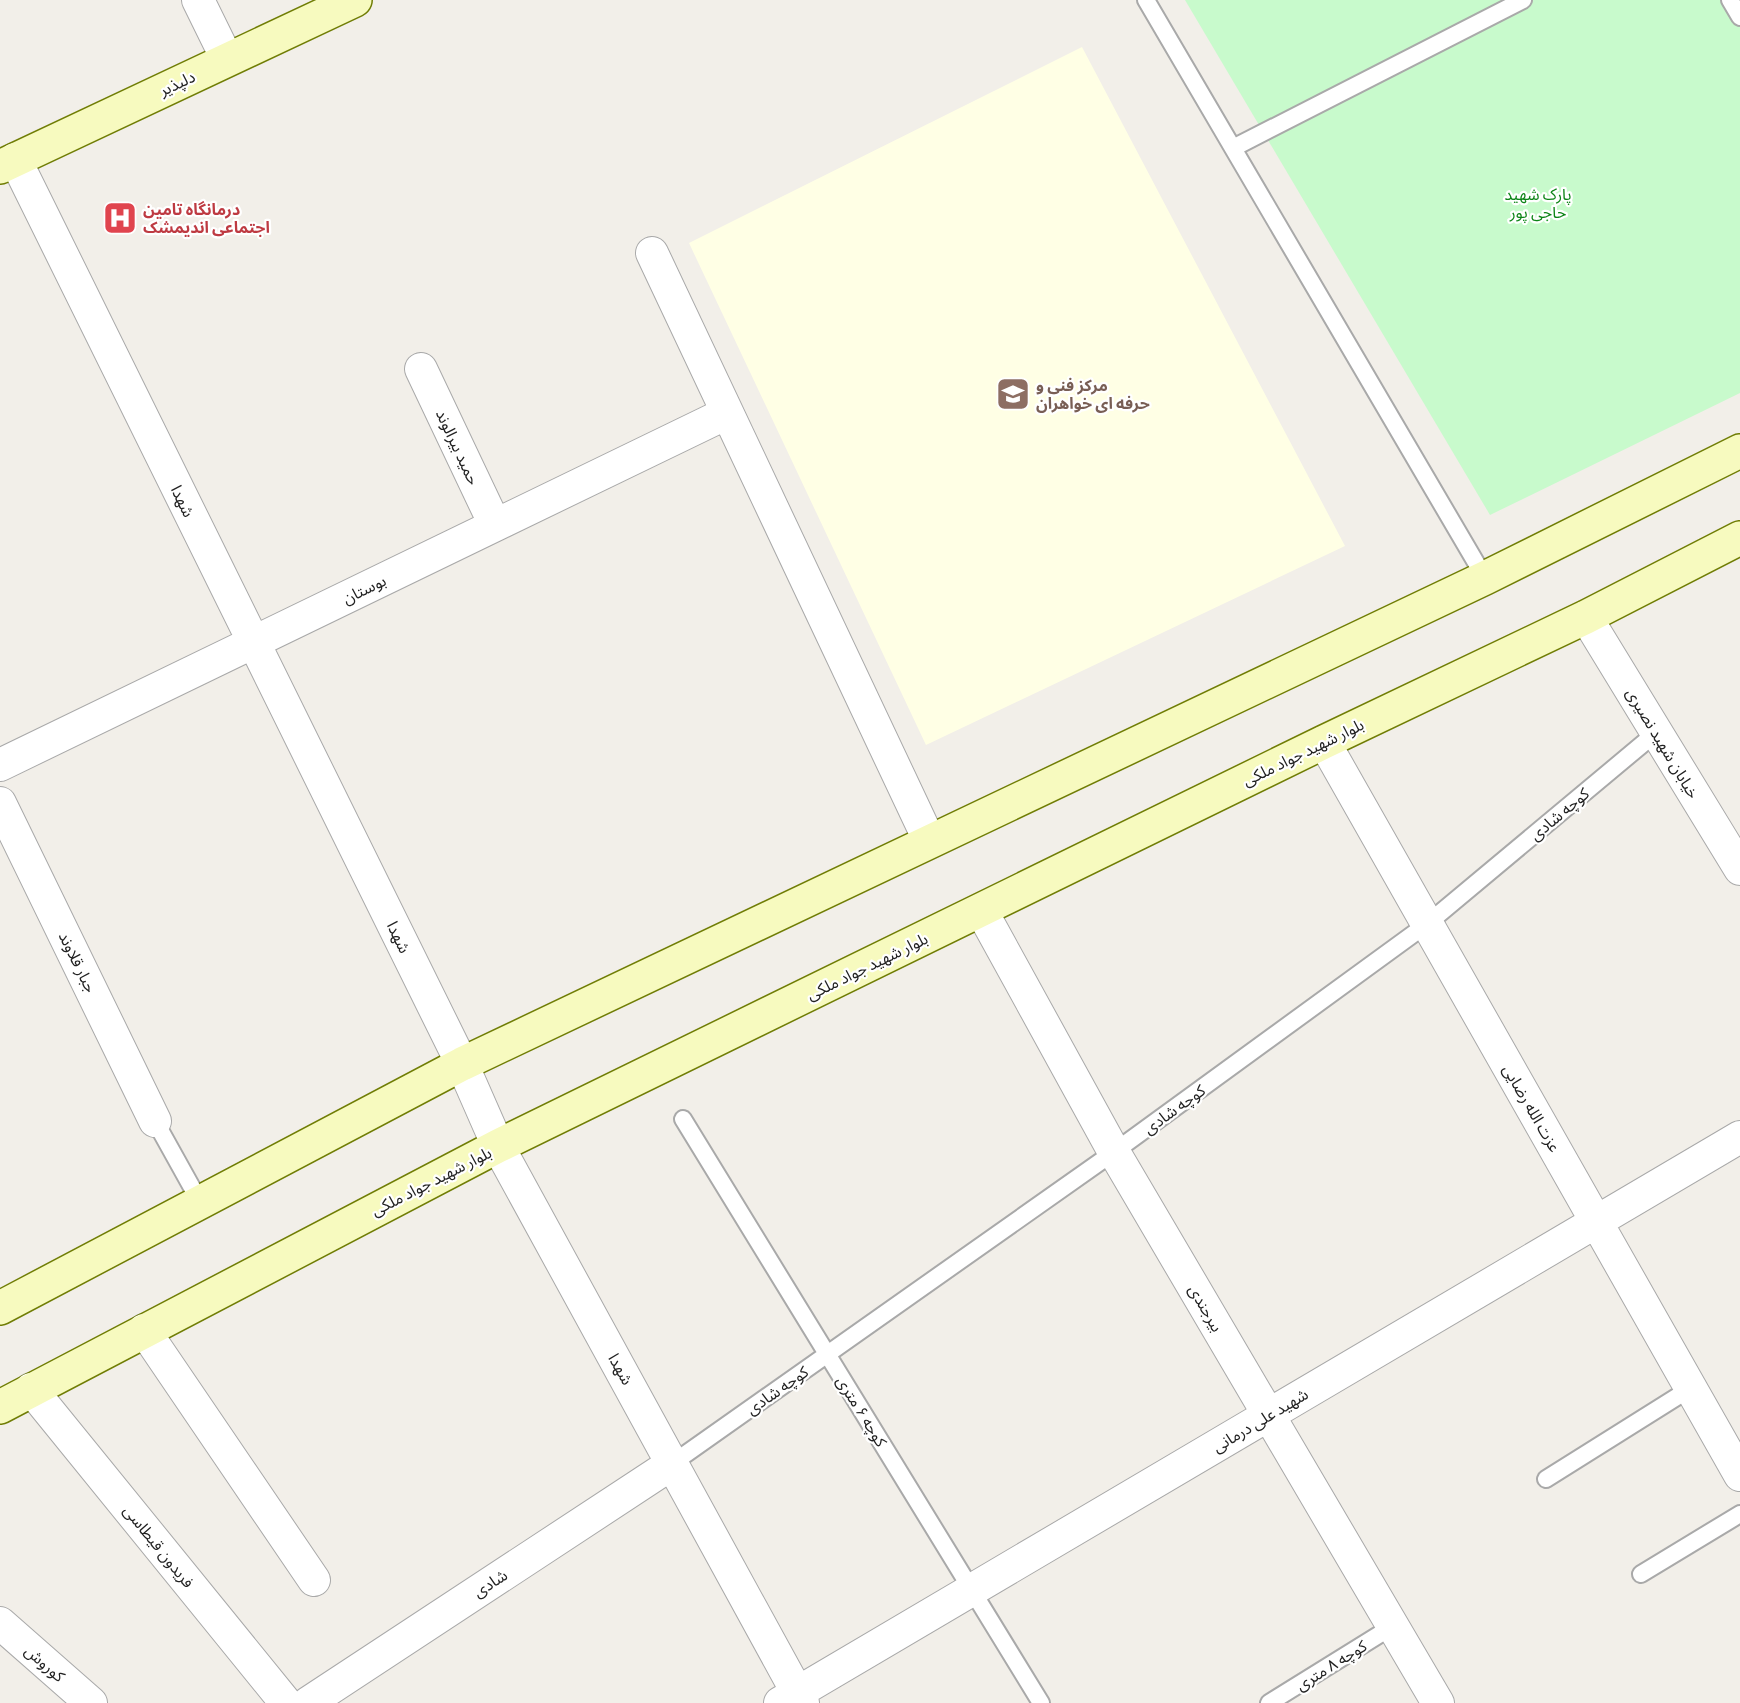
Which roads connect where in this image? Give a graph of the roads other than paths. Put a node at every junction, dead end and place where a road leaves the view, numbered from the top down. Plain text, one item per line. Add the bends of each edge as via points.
1 (198, 0) edge
2 (355, 0) edge
3 (1146, 0) edge
4 (1523, 0) edge
5 (1730, 0) edge
6 (1740, 17) edge
7 (227, 59) junction
8 (1233, 148) junction
9 (7, 163) edge
10 (652, 253) dead end
11 (421, 369) dead end
12 (728, 413) junction
13 (1740, 451) edge
14 (495, 525) junction
15 (1740, 538) edge
16 (1485, 578) junction
17 (1586, 617) junction
18 (253, 643) junction
19 (1657, 732) junction
20 (1324, 742) junction
21 (0, 765) edge
22 (0, 803) edge
23 (929, 840) junction
24 (1740, 868) edge
25 (981, 910) junction
26 (1427, 924) junction
27 (462, 1064) junction
28 (683, 1119) dead end
29 (155, 1121) joint
30 (1740, 1137) edge
31 (498, 1146) junction
32 (1114, 1152) junction
33 (200, 1202) junction
34 (1596, 1221) junction
35 (0, 1308) edge
36 (144, 1330) junction
37 (827, 1354) junction
38 (1691, 1388) junction
39 (31, 1389) junction
40 (0, 1407) edge
41 (1268, 1415) junction
42 (673, 1462) junction
43 (1740, 1475) edge
44 (1546, 1479) dead end
45 (1740, 1514) edge
46 (1641, 1574) dead end
47 (314, 1580) dead end
48 (972, 1590) junction
49 (0, 1623) edge
50 (1393, 1626) junction
51 (794, 1700) edge
52 (91, 1703) edge
53 (286, 1703) edge
54 (308, 1703) edge
55 (1041, 1703) edge
56 (1269, 1703) edge
57 (1438, 1703) edge

1 - 7 street
2 - 7 main road, دلپذیر
3 - 8 lane
4 - 8 lane
5 - 6 lane
7 - 9 main road, دلپذیر
8 - 16 lane
9 - 18 street, شهدا
10 - 12 street
11 - 14 street, حمید بیرالوند
12 - 14 street, بوستان
12 - 23 street
13 - 16 main road
14 - 18 street, بوستان
15 - 17 main road, بلوار شهید جواد ملکی
16 - 23 main road
17 - 19 street, خیابان شهید نصیری
17 - 20 main road, بلوار شهید جواد ملکی
18 - 21 street, بوستان
18 - 27 street, شهدا
19 - 24 street, خیابان شهید نصیری
19 - 26 lane, کوچه شادی
20 - 25 main road, بلوار شهید جواد ملکی
20 - 26 street, عزت الله رضایی
22 - 29 street, جبار قلاوند
23 - 27 main road
25 - 31 main road, بلوار شهید جواد ملکی
25 - 32 street, بیرجندی
26 - 32 lane, کوچه شادی
26 - 34 street, عزت الله رضایی
27 - 31 street, شهدا
27 - 33 main road
28 - 37 lane, کوچه ۶ متری
29 - 33 lane
30 - 34 street, شهید علی درمانی
31 - 36 main road, بلوار شهید جواد ملکی
31 - 42 street, شهدا
32 - 37 lane, کوچه شادی
32 - 41 street, بیرجندی
33 - 35 main road
34 - 38 street, عزت الله رضایی
34 - 41 street, شهید علی درمانی
36 - 39 main road, بلوار شهید جواد ملکی
36 - 47 street
37 - 42 lane, کوچه شادی
37 - 48 lane, کوچه ۶ متری
38 - 43 street, عزت الله رضایی
38 - 44 lane
39 - 40 main road, بلوار شهید جواد ملکی
39 - 53 street, فریدون قیطاسی
41 - 48 street, شهید علی درمانی
41 - 50 street, بیرجندی
42 - 51 street, شهدا
42 - 54 street, شادی
45 - 46 lane
48 - 51 street, شهید علی درمانی
48 - 55 lane, کوچه ۶ متری
49 - 52 street, کوروش
50 - 56 lane, کوچه ۸ متری
50 - 57 street, بیرجندی

